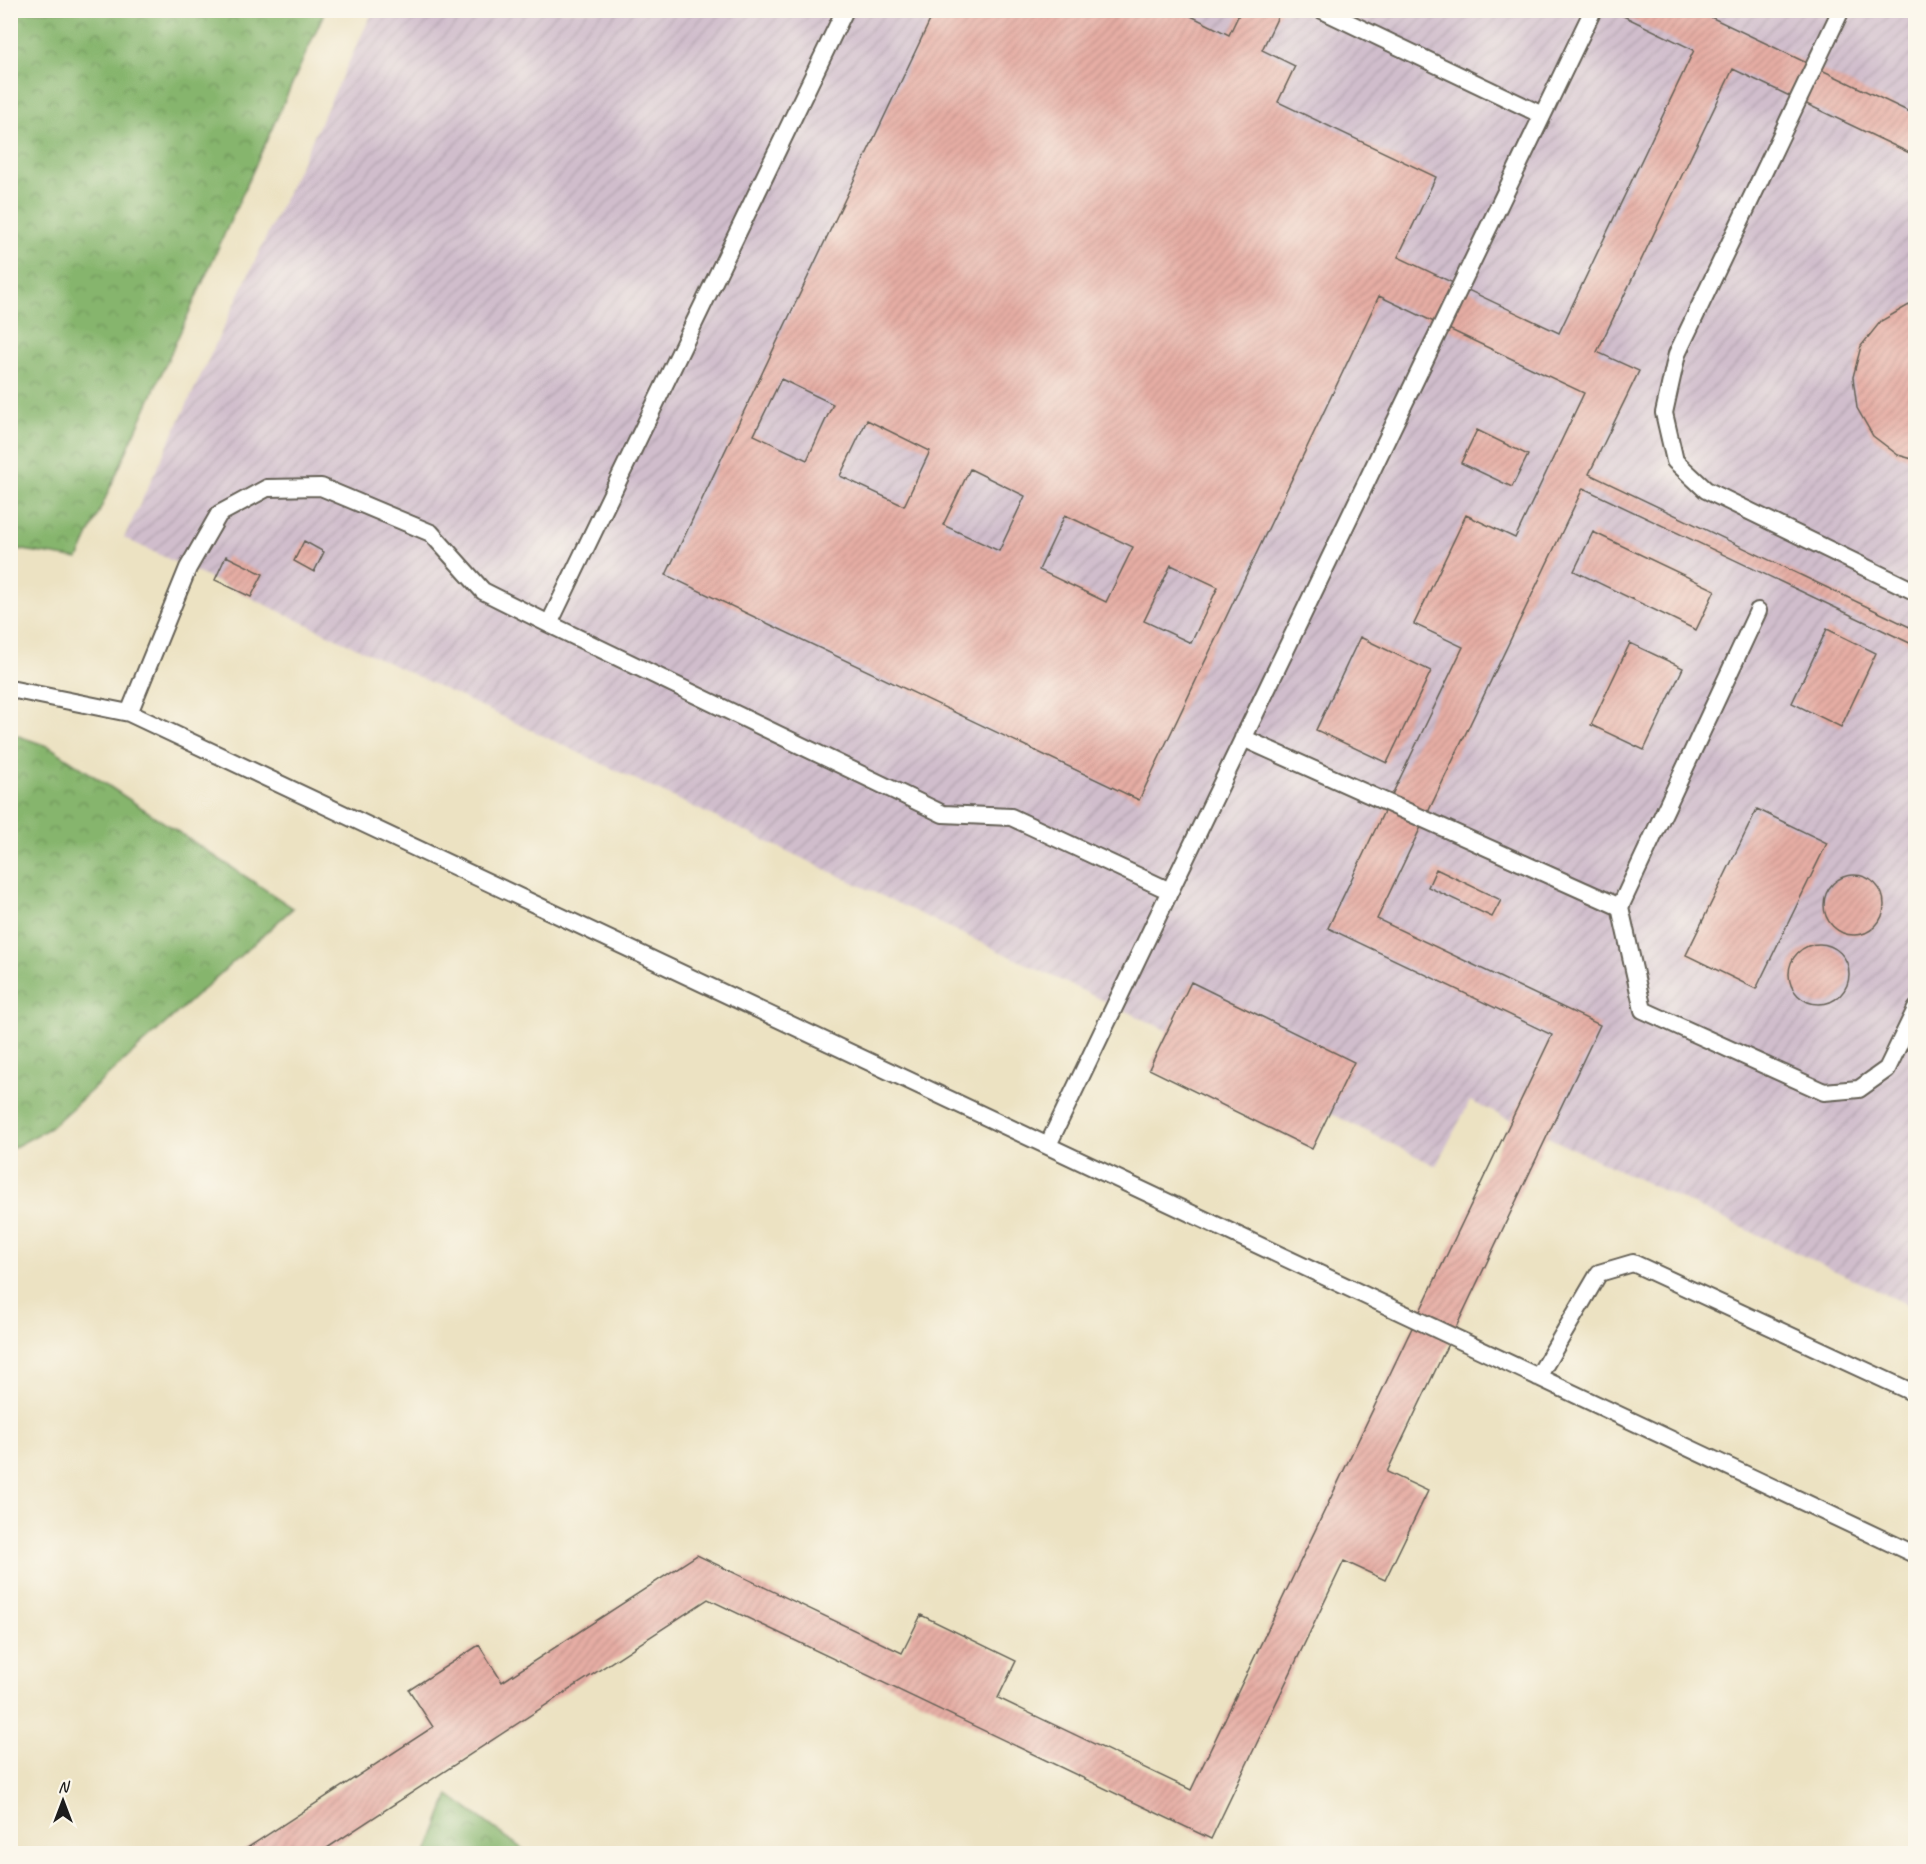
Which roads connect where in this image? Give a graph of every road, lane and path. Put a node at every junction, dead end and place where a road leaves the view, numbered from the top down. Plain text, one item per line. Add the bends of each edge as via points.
1 (845, 10) edge
2 (1322, 10) edge
3 (1593, 10) edge
4 (1841, 10) edge
5 (1542, 115) junction
6 (1916, 592) edge
7 (1758, 611) dead end
8 (549, 624) junction
9 (10, 688) edge
10 (129, 713) junction
11 (1243, 738) junction
12 (1170, 891) junction
13 (1620, 907) junction
14 (1916, 1009) edge
15 (1048, 1146) junction
16 (1538, 1377) junction
17 (1916, 1394) edge
18 (1916, 1555) edge

1 - 8 lane
2 - 5 lane
3 - 5 lane
4 - 6 lane via 1677,354 1664,413 1675,461 1706,490
5 - 11 lane
7 - 13 lane
8 - 10 lane via 483,591 431,533 321,487 267,488 219,514 188,568
8 - 12 lane via 943,814 1011,817
9 - 10 lane
10 - 15 lane
11 - 12 lane
11 - 13 lane
12 - 15 lane
13 - 14 lane via 1643,1010 1824,1092 1859,1089 1887,1069
15 - 16 lane
16 - 17 lane via 1599,1274 1633,1263
16 - 18 lane

